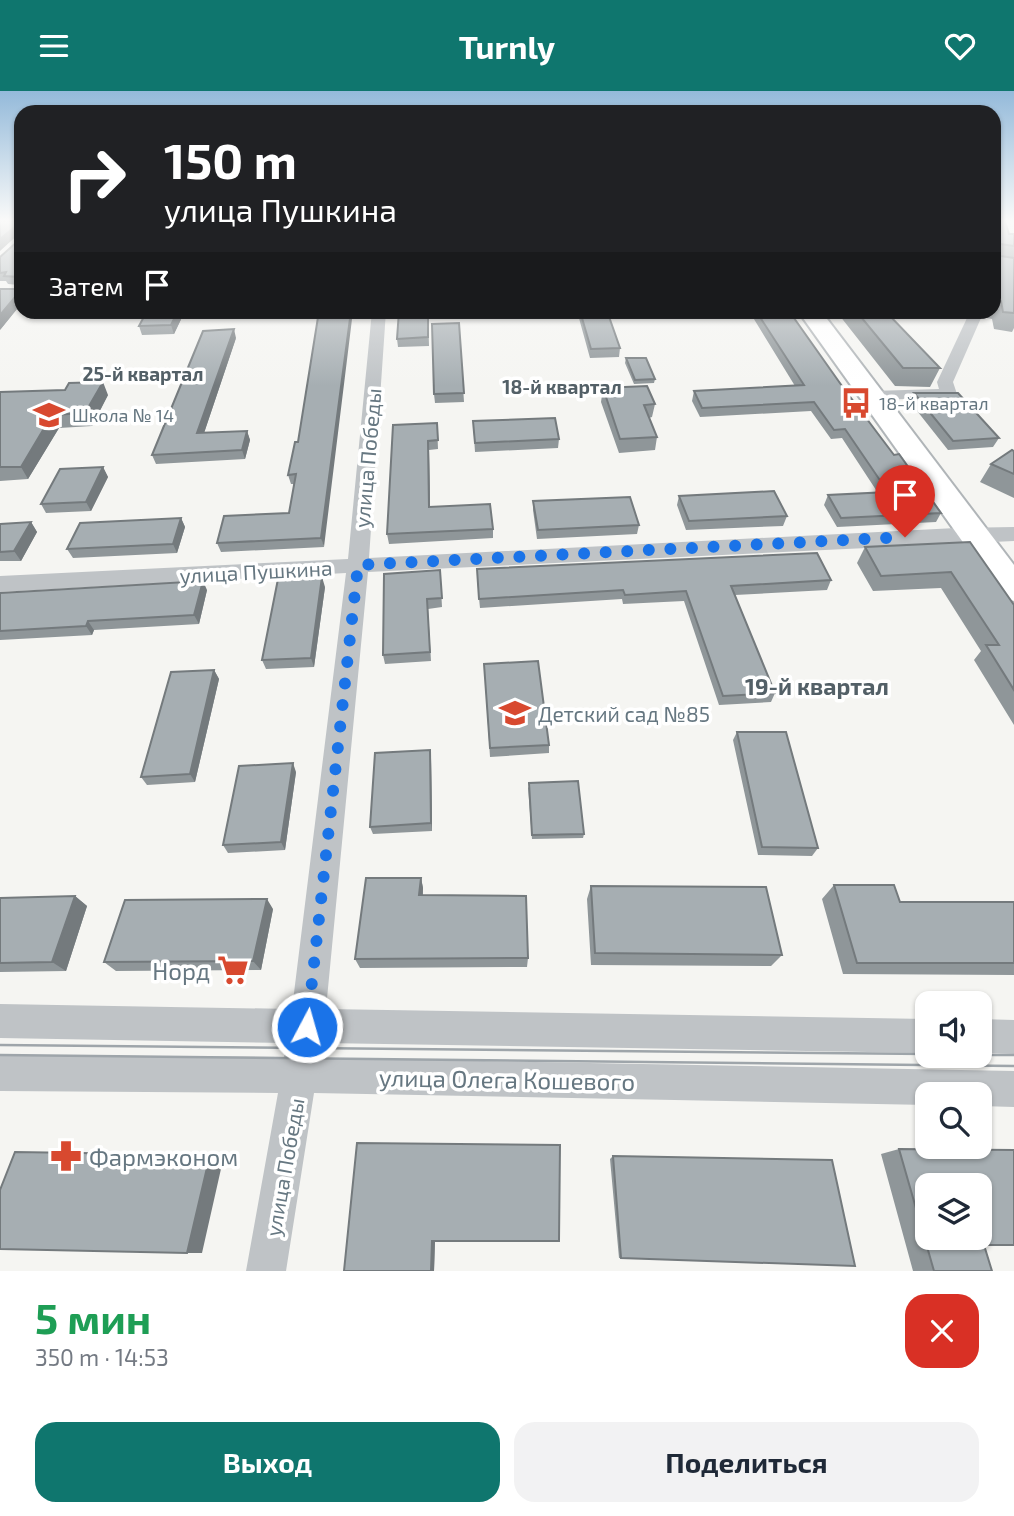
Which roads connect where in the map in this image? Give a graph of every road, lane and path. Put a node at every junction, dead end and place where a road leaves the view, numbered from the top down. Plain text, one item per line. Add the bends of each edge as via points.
1 (378, 319) edge
2 (815, 319) edge
3 (974, 319) edge
4 (872, 396) junction
5 (973, 534) junction
6 (1014, 534) edge
7 (358, 565) junction
8 (0, 584) edge
9 (1014, 589) edge
10 (0, 1021) edge
11 (307, 1027) junction
12 (915, 1036) edge
13 (992, 1036) edge
14 (1014, 1037) edge
15 (0, 1073) edge
16 (299, 1075) junction
17 (1014, 1089) edge
18 (266, 1271) edge

1 - 7 street, улица Победы
2 - 4 main road
3 - 4 street via 945,382 949,394
4 - 5 main road
5 - 6 street, улица Пушкина
5 - 7 street, улица Пушкина
5 - 9 main road
7 - 8 street, улица Пушкина
7 - 11 street, улица Победы
10 - 11 street
11 - 12 street
11 - 16 street, улица Победы
13 - 14 street
15 - 16 street, улица Олега Кошевого
16 - 17 street, улица Олега Кошевого
16 - 18 street, улица Победы

